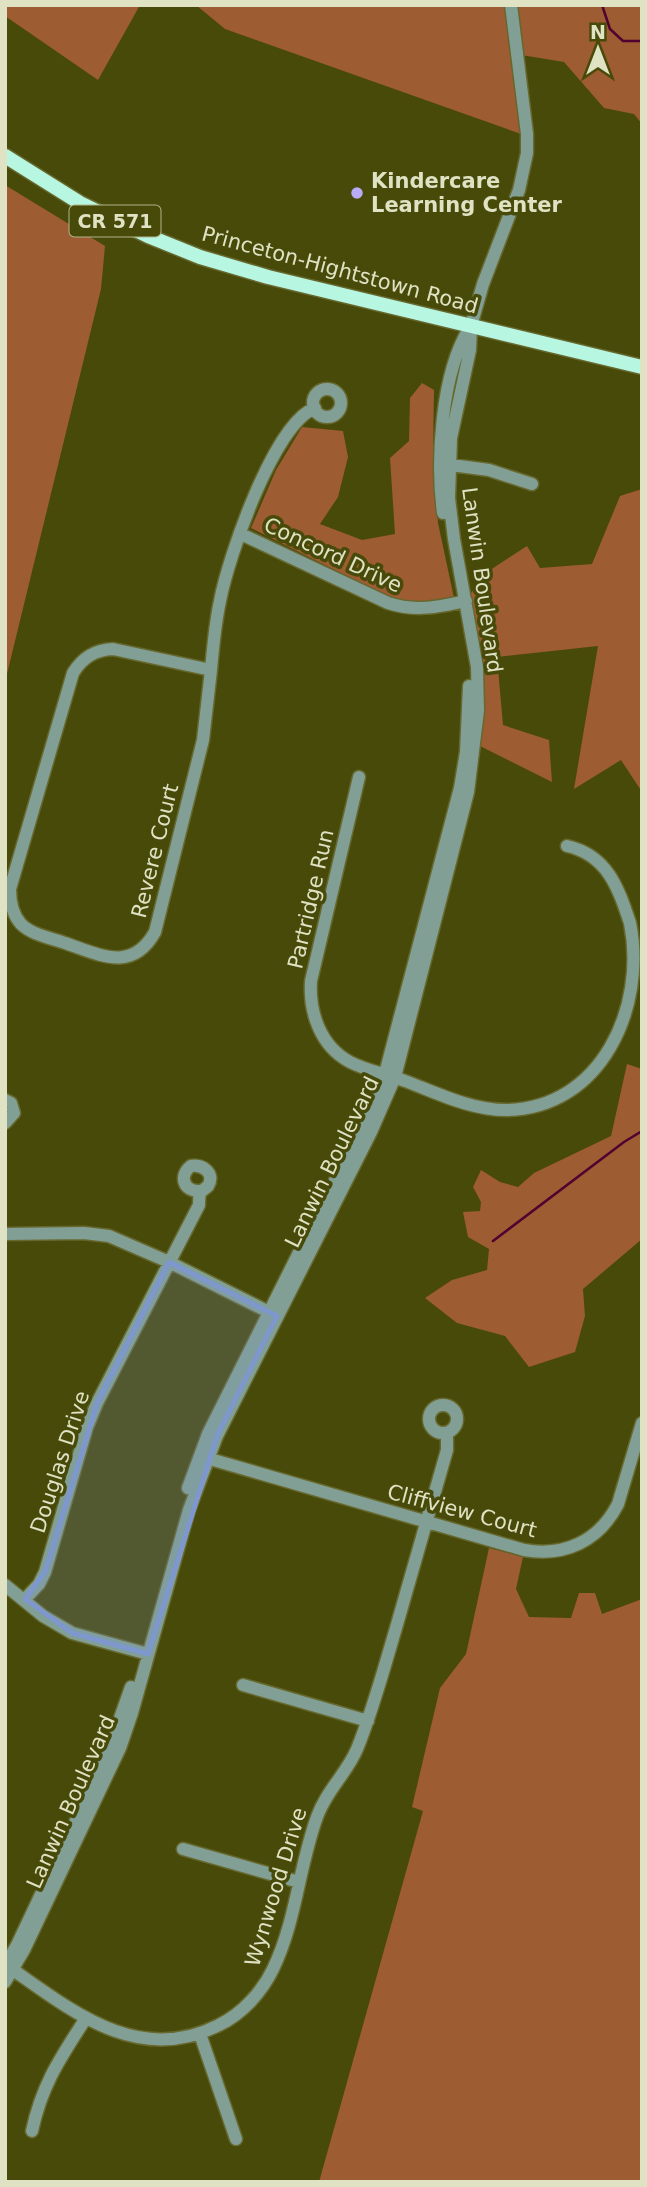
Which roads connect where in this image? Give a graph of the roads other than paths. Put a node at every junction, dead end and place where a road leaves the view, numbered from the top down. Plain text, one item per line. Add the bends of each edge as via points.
1 (511, 5) edge
2 (5, 156) edge
3 (471, 326) junction
4 (642, 367) edge
5 (314, 408) dead end
6 (445, 464) junction
7 (532, 484) dead end
8 (241, 534) junction
9 (462, 602) junction
10 (211, 670) junction
11 (359, 778) dead end
12 (567, 846) dead end
13 (390, 1076) junction
14 (5, 1100) edge
15 (5, 1123) edge
16 (200, 1191) dead end
17 (5, 1234) edge
18 (169, 1262) junction
19 (273, 1314) junction
20 (642, 1423) edge
21 (447, 1433) dead end
22 (204, 1457) junction
23 (426, 1522) junction
24 (5, 1585) edge
25 (25, 1599) junction
26 (145, 1653) junction
27 (243, 1685) dead end
28 (368, 1721) junction
29 (183, 1849) dead end
30 (299, 1882) junction
31 (8, 1967) edge
32 (5, 1982) edge
33 (86, 2018) junction
34 (200, 2034) junction
35 (32, 2130) dead end
36 (236, 2139) dead end

1 - 3 street, Lanwin Boulevard via 527,153 519,190
2 - 3 main road, Princeton-Hightstown Road / CR 571 via 80,203 190,253 268,277
3 - 4 main road, Princeton-Hightstown Road / CR 571
3 - 6 street, Lanwin Boulevard via 470,351
5 - 8 street via 298,419 274,454
6 - 7 street via 489,470
6 - 9 street, Lanwin Boulevard
8 - 9 street, Concord Drive via 394,606 415,610
8 - 10 street, Concord Drive via 220,599
9 - 13 street, Lanwin Boulevard via 477,667 475,749 468,792
10 - 10 street, Revere Court via 203,740 150,941 135,954 115,959 29,930 16,916 10,889 79,664 93,653 113,649
11 - 13 street, Partridge Run via 310,993 316,1021 330,1046 350,1062
12 - 13 street, Partridge Run via 584,850 606,869 633,932 636,989 626,1024 610,1054 573,1091 523,1108 473,1105
13 - 19 street, Lanwin Boulevard via 371,1132
14 - 15 street via 13,1113
16 - 18 street, Douglas Drive via 199,1205
17 - 18 street via 102,1234
18 - 19 street
18 - 25 street, Douglas Drive via 97,1403 45,1572
19 - 22 street, Lanwin Boulevard
20 - 23 street, Cliffview Court via 612,1515 596,1534 573,1548 538,1552
21 - 23 street, Wynwood Drive via 447,1450
22 - 23 street, Cliffview Court
22 - 26 street, Lanwin Boulevard
23 - 28 street, Wynwood Drive
24 - 25 street
25 - 26 street via 72,1633
26 - 31 street, Lanwin Boulevard via 132,1713 107,1779
27 - 28 street
28 - 30 street, Wynwood Drive via 356,1752 323,1802
29 - 30 street
30 - 34 street, Wynwood Drive via 279,1955 264,1986 239,2012
31 - 32 street, Lanwin Boulevard
31 - 33 street, Wynwood Drive
33 - 34 street, Wynwood Drive via 134,2038 170,2040
33 - 35 street via 48,2078
34 - 36 street

